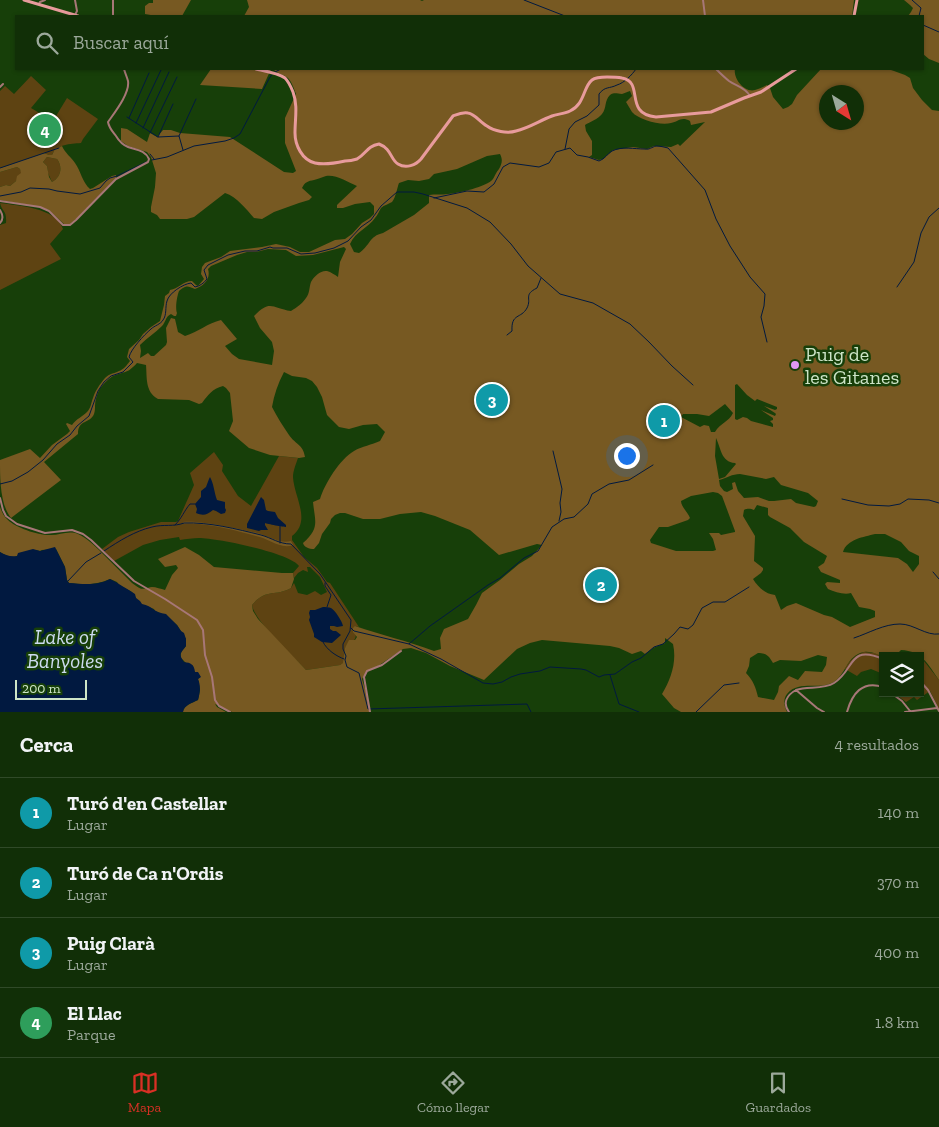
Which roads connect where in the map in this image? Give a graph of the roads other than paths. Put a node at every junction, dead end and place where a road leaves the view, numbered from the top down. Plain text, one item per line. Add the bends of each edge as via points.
1 (24, 0) edge
2 (45, 0) edge
3 (75, 0) edge
4 (113, 0) edge
5 (703, 0) edge
6 (857, 0) edge
7 (39, 4) junction
8 (74, 15) edge
9 (77, 15) edge
10 (113, 15) edge
11 (705, 15) edge
12 (854, 15) edge
13 (124, 70) edge
14 (259, 70) edge
15 (717, 70) edge
16 (794, 70) edge
17 (3, 84) dead end
18 (0, 87) edge
19 (750, 96) junction
20 (0, 201) edge
21 (0, 210) edge
22 (0, 223) edge
23 (0, 498) edge
24 (401, 650) dead end
25 (879, 657) edge
26 (879, 686) edge
27 (924, 686) edge
28 (796, 690) junction
29 (896, 697) edge
30 (938, 710) edge
31 (910, 711) edge
32 (230, 712) edge
33 (370, 712) edge
34 (789, 712) edge
35 (824, 712) edge
36 (847, 712) edge
37 (905, 712) edge

1 - 7 main road
2 - 7 street
3 - 9 street
4 - 10 street
5 - 11 street
6 - 12 main road
7 - 8 main road
13 - 20 street via 128,86 108,125 126,147 147,154 148,162 116,179 70,225 63,225 40,208
14 - 19 main road via 289,83 297,104 295,136 298,149 316,163 357,159 369,147 378,144 388,149 398,164 413,165 453,116 467,113 488,127 513,132 570,111 580,102 590,82 598,78 629,80 638,108 649,117 711,112
15 - 19 street
16 - 19 main road
17 - 18 street
21 - 22 street via 3,219
23 - 32 street via 6,516 17,524 45,533 72,530 83,534 134,581 196,620 203,630 215,700
24 - 33 street via 365,674
25 - 28 street via 864,654 853,660 835,682
26 - 36 street via 866,686 859,690
27 - 30 street
28 - 34 street via 786,699
28 - 35 street
29 - 31 street
30 - 31 street
31 - 37 street

